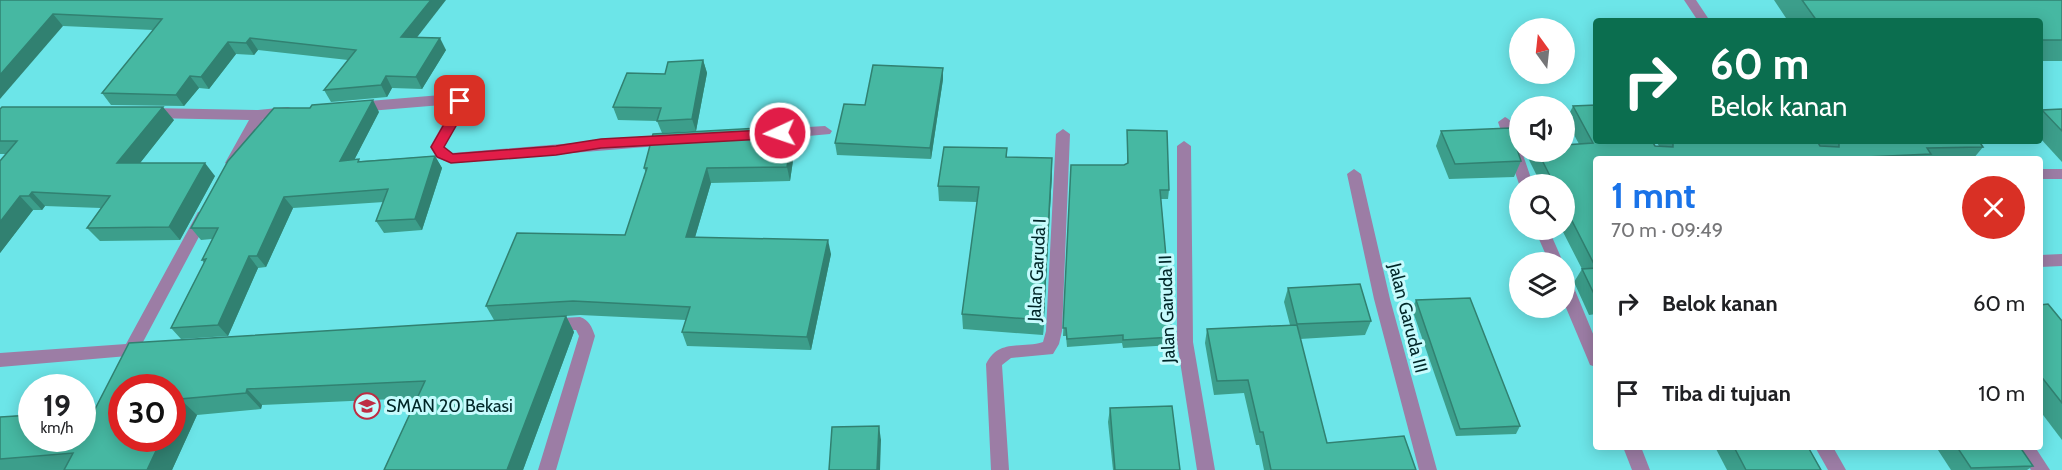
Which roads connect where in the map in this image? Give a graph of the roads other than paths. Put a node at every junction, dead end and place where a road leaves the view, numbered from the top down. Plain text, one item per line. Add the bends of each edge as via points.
1 (1690, 0) edge
2 (1702, 18) edge
3 (338, 108) edge
4 (304, 111) edge
5 (131, 113) edge
6 (258, 115) junction
7 (1505, 122) dead end
8 (825, 131) dead end
9 (766, 134) edge
10 (1063, 135) dead end
11 (684, 139) edge
12 (1184, 146) dead end
13 (1354, 174) dead end
14 (1523, 174) edge
15 (2043, 174) edge
16 (2062, 174) edge
17 (225, 176) edge
18 (208, 207) edge
19 (2062, 260) edge
20 (2043, 261) edge
21 (1575, 309) edge
22 (536, 325) edge
23 (167, 348) edge
24 (131, 350) junction
25 (1593, 353) edge
26 (0, 360) edge
27 (1633, 450) edge
28 (1826, 450) edge
29 (2027, 450) edge
30 (547, 470) edge
31 (1000, 470) edge
32 (1206, 470) edge
33 (1428, 470) edge
34 (1641, 470) edge
35 (1837, 470) edge
36 (2041, 470) edge

1 - 2 street
3 - 11 street via 460,101 437,147 451,159
4 - 6 street
5 - 6 street
6 - 17 street
7 - 14 street
8 - 9 street
10 - 31 street, Jalan Garuda I via 1054,331 1047,350 1007,351 994,364
12 - 32 street, Jalan Garuda II via 1185,342
13 - 33 street, Jalan Garuda III via 1382,299
15 - 16 street
18 - 24 street
19 - 20 street
21 - 25 street
22 - 30 street via 580,323 587,336
23 - 24 street
24 - 26 street
27 - 34 street
28 - 35 street
29 - 36 street

